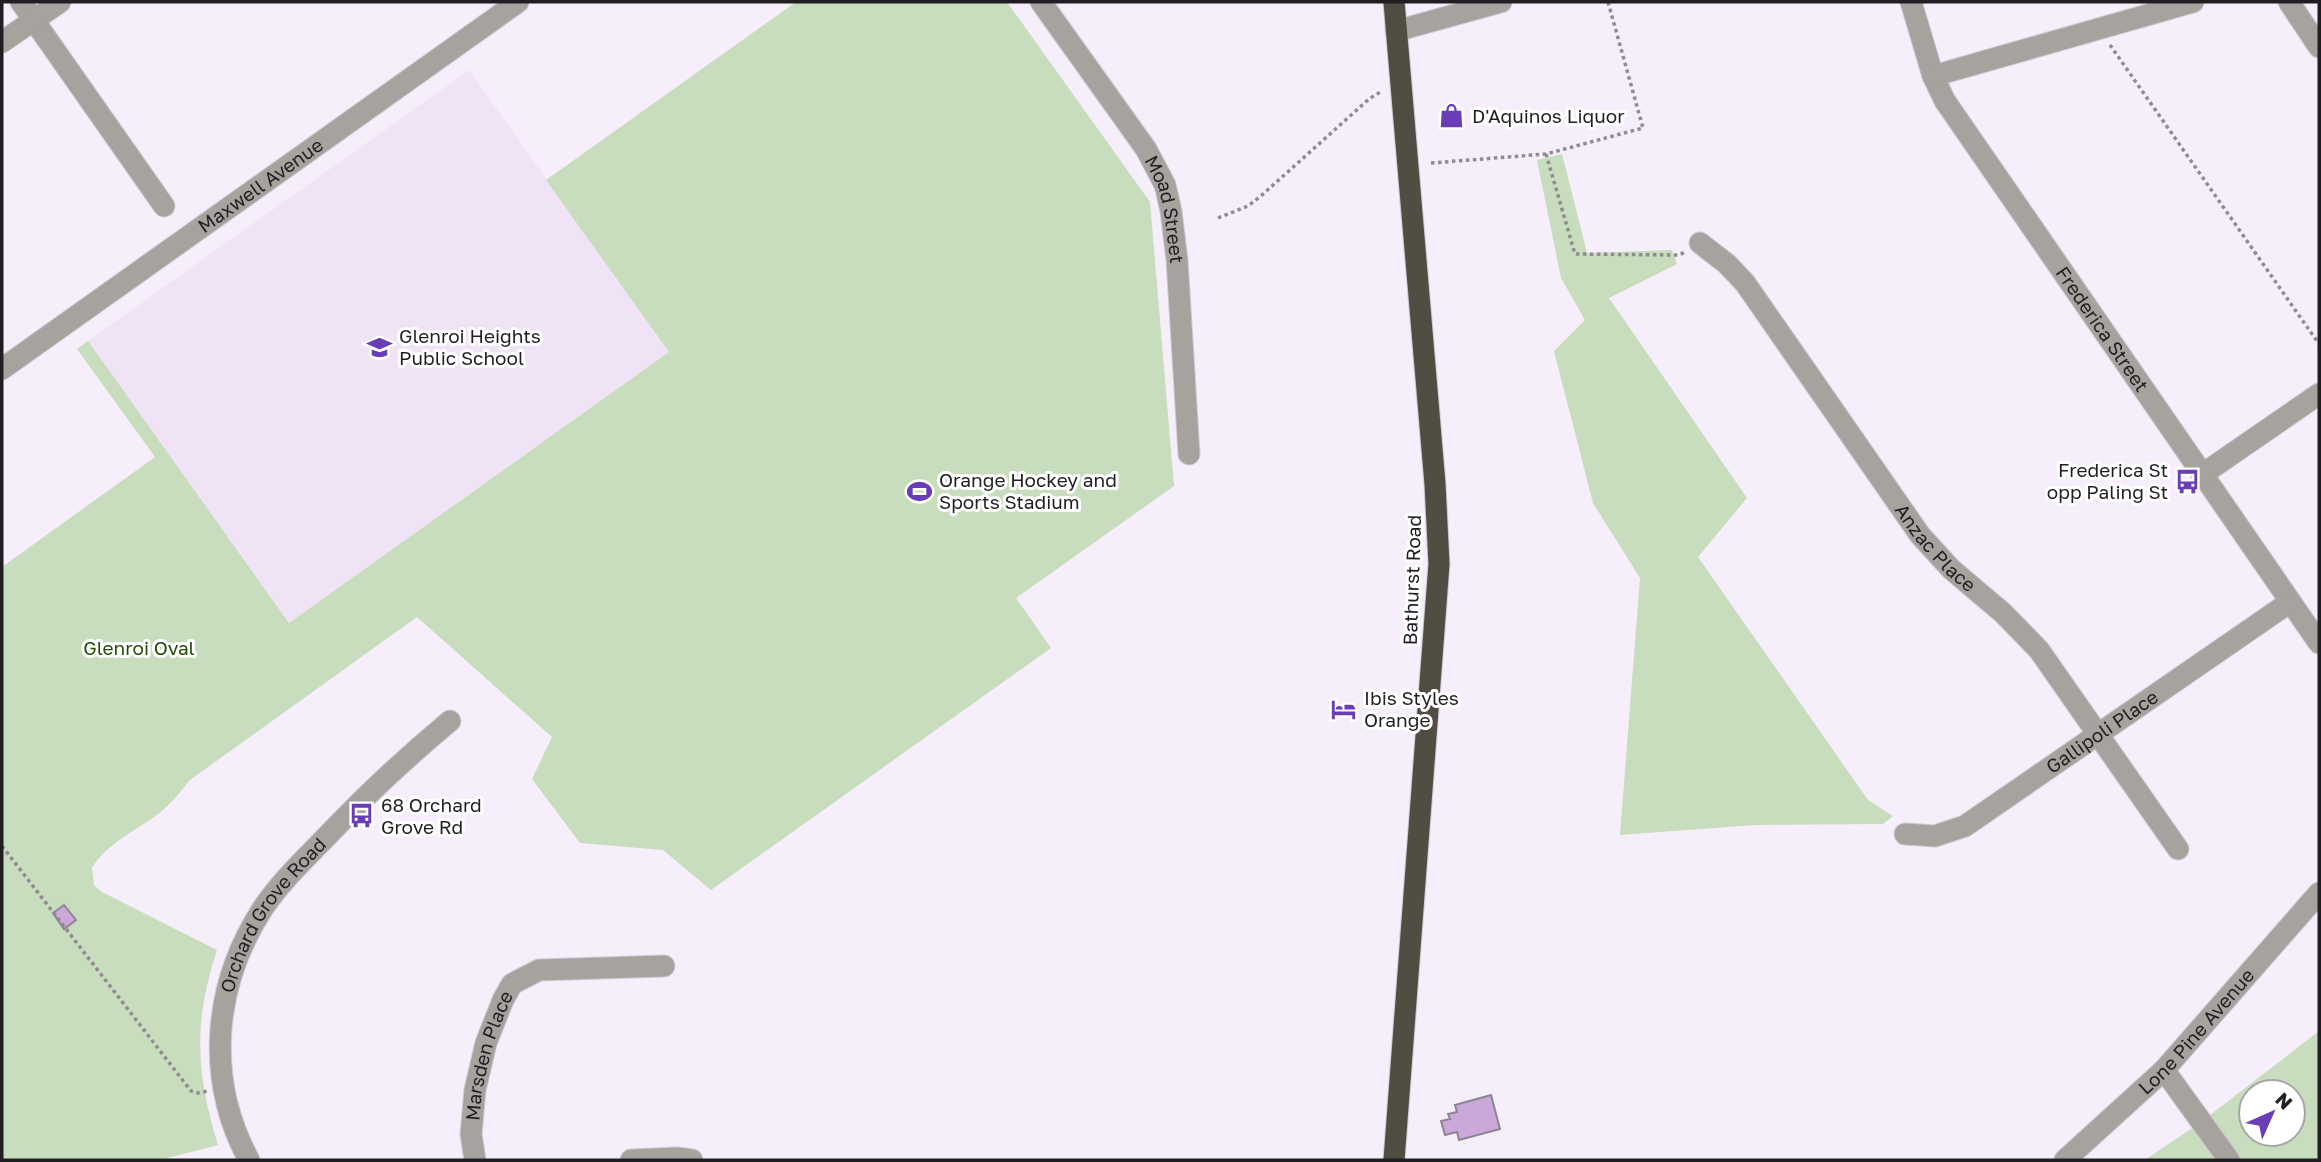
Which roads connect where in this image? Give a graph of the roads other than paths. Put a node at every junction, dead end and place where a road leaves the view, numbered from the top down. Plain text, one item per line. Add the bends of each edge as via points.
1 (21, 2) edge
2 (60, 2) edge
3 (515, 2) edge
4 (1041, 2) edge
5 (1394, 2) edge
6 (1501, 2) edge
7 (1911, 2) edge
8 (2193, 2) edge
9 (2289, 2) edge
10 (34, 20) junction
11 (1396, 31) junction
12 (2, 42) edge
13 (2319, 47) edge
14 (1933, 76) junction
15 (164, 206) dead end
16 (1699, 243) road end
17 (2, 369) edge
18 (2319, 394) edge
19 (1189, 454) dead end
20 (2203, 474) junction
21 (2290, 602) junction
22 (2319, 643) edge
23 (450, 721) dead end
24 (2096, 735) junction
25 (1905, 834) dead end
26 (2178, 849) dead end
27 (2318, 899) edge
28 (664, 966) dead end
29 (2164, 1070) junction
30 (248, 1160) edge
31 (475, 1160) edge
32 (631, 1160) edge
33 (692, 1160) edge
34 (1394, 1160) edge
35 (2064, 1160) edge
36 (2229, 1160) edge

1 - 10 street
2 - 10 street
3 - 17 street, Maxwell Avenue
4 - 19 street, Moad Street via 1146,149 1164,185 1177,260
5 - 11 highway, Bathurst Road
6 - 11 street
7 - 14 street, Frederica Street
8 - 14 street
9 - 13 street
10 - 12 street
10 - 15 street
11 - 34 highway, Bathurst Road via 1439,564
14 - 20 street, Frederica Street via 1945,101
16 - 24 street, Anzac Place via 1745,283 1920,535 2039,650
18 - 20 street
20 - 21 street, Frederica Street
21 - 22 street, Frederica Street
21 - 24 street, Gallipoli Place
23 - 30 street, Orchard Grove Road via 385,776 286,878 247,934 233,965 219,1038 222,1087
24 - 25 street, Gallipoli Place via 1965,826 1935,836
24 - 26 street, Anzac Place
27 - 29 street, Lone Pine Avenue
28 - 31 street, Marsden Place via 539,970 512,984 486,1042 475,1090 471,1134
29 - 35 street, Lone Pine Avenue
29 - 36 street
32 - 33 street

